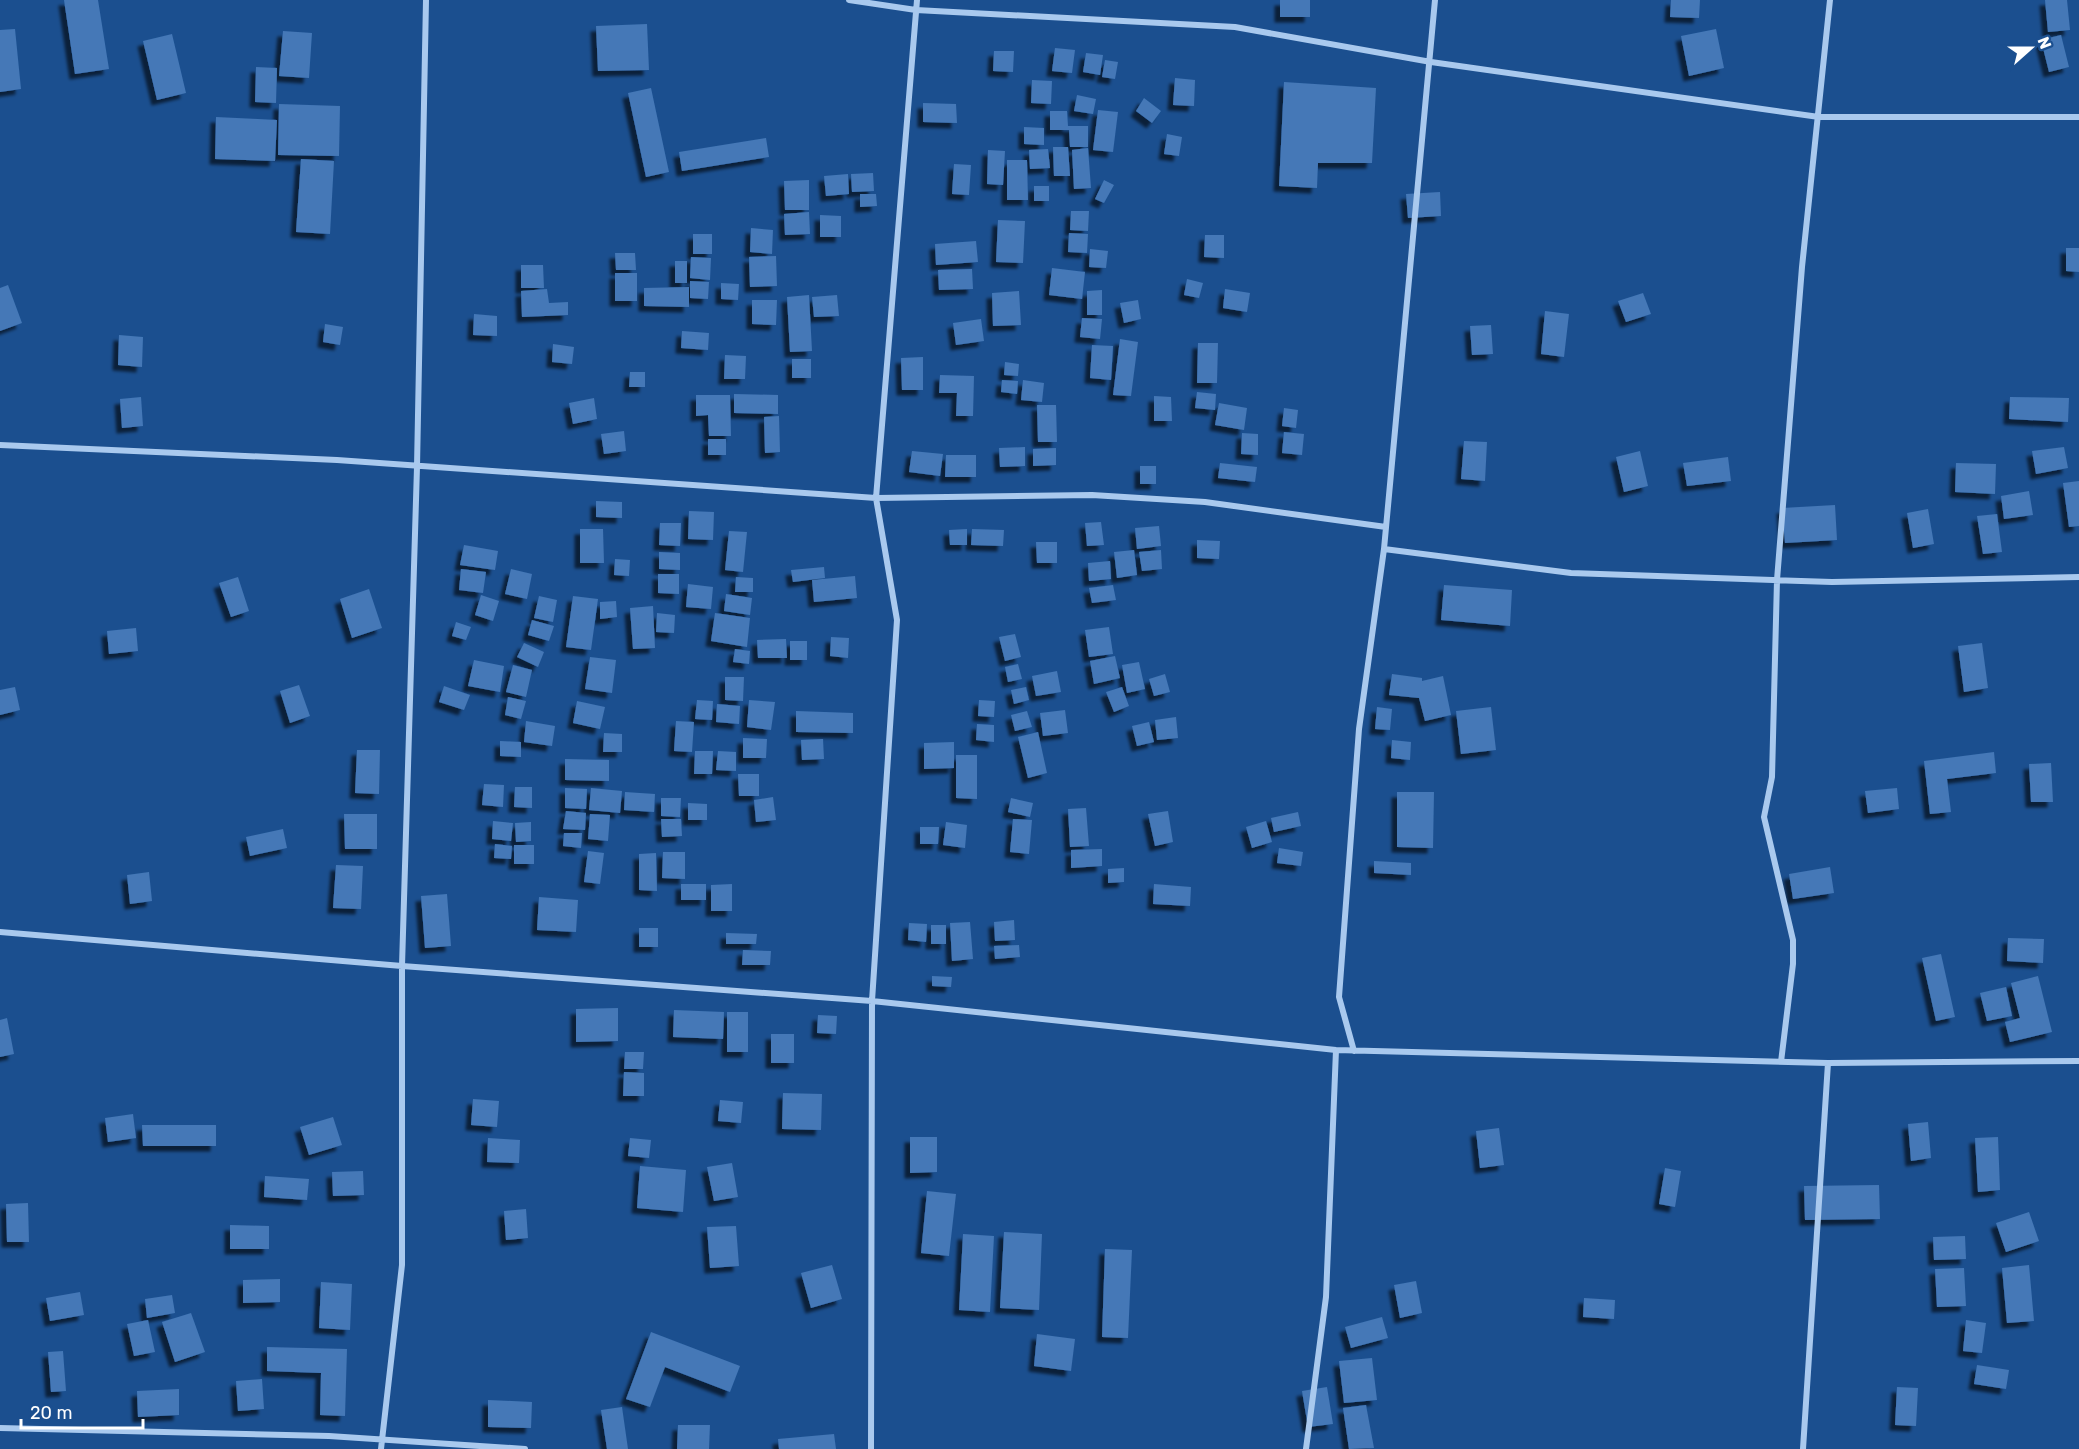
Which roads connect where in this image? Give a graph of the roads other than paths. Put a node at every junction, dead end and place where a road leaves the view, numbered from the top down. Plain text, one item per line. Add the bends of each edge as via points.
1 (426, 0) edge
2 (849, 0) edge
3 (917, 0) edge
4 (1435, 0) edge
5 (1830, 0) edge
6 (916, 10) junction
7 (1431, 63) junction
8 (1820, 117) junction
9 (2079, 117) edge
10 (0, 445) edge
11 (417, 467) junction
12 (876, 498) junction
13 (1386, 527) junction
14 (1384, 549) junction
15 (2079, 578) edge
16 (1777, 580) junction
17 (0, 932) edge
18 (402, 966) junction
19 (872, 1001) junction
20 (1336, 1050) junction
21 (1354, 1051) junction
22 (2079, 1061) edge
23 (1781, 1062) junction
24 (1828, 1063) junction
25 (0, 1428) edge
26 (382, 1440) junction
27 (381, 1449) edge
28 (525, 1449) edge
29 (871, 1449) edge
30 (1306, 1449) edge
31 (1803, 1449) edge

1 - 11 street
2 - 6 street
3 - 6 street
4 - 7 street
5 - 8 street
6 - 7 street via 1235,27
6 - 12 street
7 - 8 street
7 - 13 street
8 - 9 street
8 - 16 street via 1802,267
10 - 11 street
11 - 12 street
11 - 18 street
12 - 13 street via 1092,495 1205,502
12 - 19 street via 897,620
13 - 14 street
14 - 16 street via 1571,573
14 - 21 street via 1359,729 1339,997
15 - 16 street
16 - 23 street via 1772,777 1764,817 1793,940
17 - 18 street
18 - 19 street
18 - 26 street via 402,1265
19 - 20 street
19 - 29 street
20 - 21 street
20 - 30 street via 1326,1297
21 - 23 street
22 - 24 street
23 - 24 street
24 - 31 street
25 - 26 street
26 - 27 street
26 - 28 street

